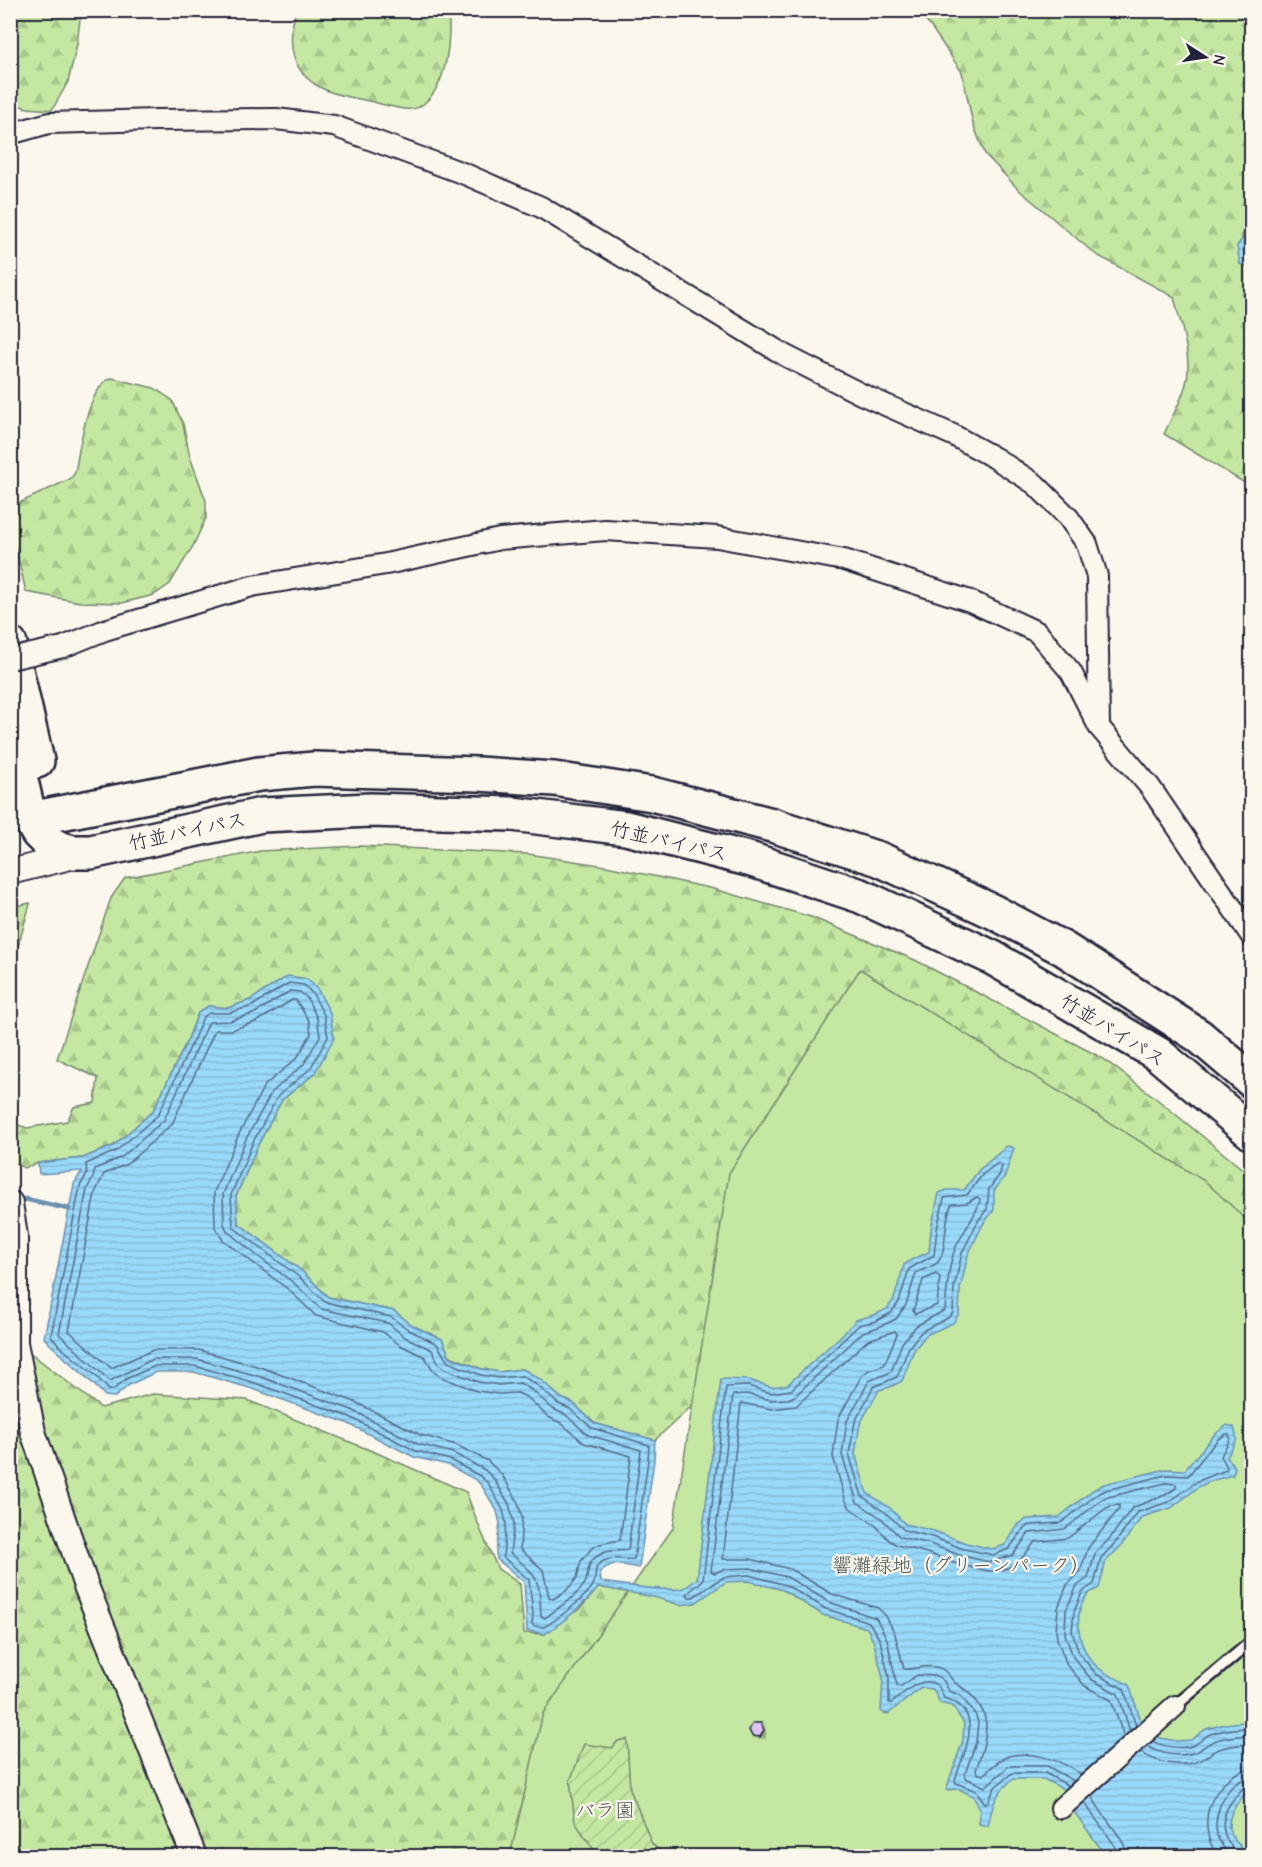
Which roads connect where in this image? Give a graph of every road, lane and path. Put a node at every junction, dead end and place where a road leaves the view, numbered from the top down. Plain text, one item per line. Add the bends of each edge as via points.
1 (10, 134) edge
2 (10, 644) edge
3 (10, 659) edge
4 (1099, 727) junction
5 (10, 734) edge
6 (29, 828) edge
7 (1251, 937) edge
8 (1251, 1081) edge
9 (1251, 1133) edge
10 (10, 1203) edge
11 (1251, 1641) edge
12 (1174, 1706) joint
13 (1061, 1808) dead end
14 (194, 1857) edge

1 - 4 street via 49,123 156,120 276,119 334,126 465,174 541,207 786,356 953,435 1035,484 1088,544 1097,576
2 - 6 highway
3 - 4 street, bridge via 63,646 252,585 386,564 500,539 605,530 717,537 844,560 970,601 1037,632 1071,672
4 - 7 street via 1150,787
5 - 6 highway
6 - 8 highway, 竹並バイパス via 49,801 67,809 82,808 259,774 314,769 554,779 652,794 772,825 879,859 994,912 1064,949 1199,1036
6 - 9 highway, 竹並バイパス via 73,852 91,852 262,815 370,810 512,814 626,828 752,860 861,896 993,958 1158,1054
10 - 14 street via 15,1236 15,1343 33,1432 86,1586
11 - 12 lane
12 - 13 street

